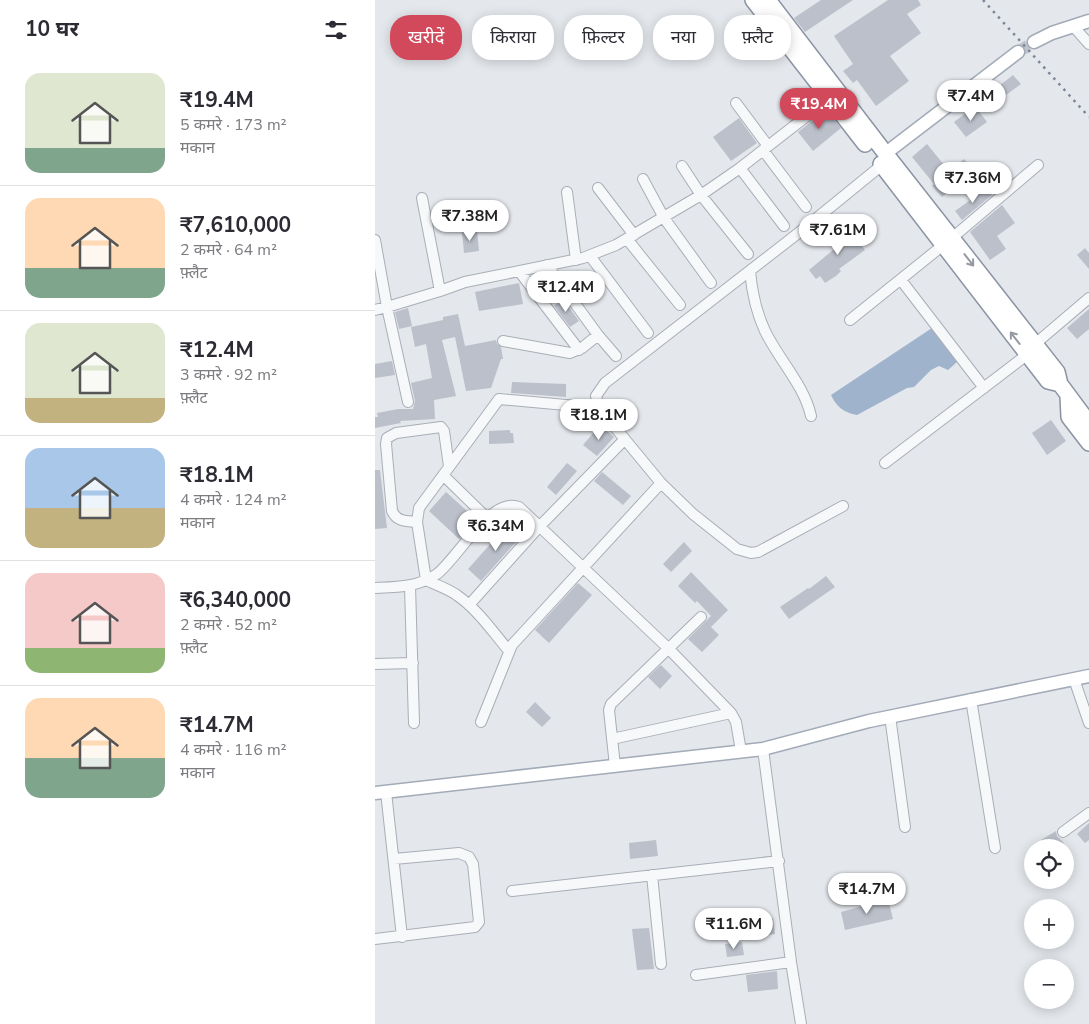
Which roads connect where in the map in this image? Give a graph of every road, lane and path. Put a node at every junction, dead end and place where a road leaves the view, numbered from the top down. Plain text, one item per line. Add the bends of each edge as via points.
1 (753, 0) edge
2 (768, 0) edge
3 (1089, 21) edge
4 (1073, 26) junction
5 (1034, 42) tunnel mouth
6 (1089, 44) edge
7 (1017, 52) tunnel mouth
8 (830, 98) junction
9 (736, 103) dead end
10 (765, 148) junction
11 (884, 160) junction
12 (682, 166) dead end
13 (1038, 166) dead end
14 (740, 168) junction
15 (643, 179) dead end
16 (598, 188) dead end
17 (567, 192) dead end
18 (701, 194) junction
19 (422, 198) dead end
20 (806, 207) dead end
21 (664, 218) junction
22 (784, 226) dead end
23 (630, 237) junction
24 (375, 240) edge
25 (948, 242) junction
26 (748, 254) dead end
27 (590, 256) junction
28 (576, 260) junction
29 (547, 265) junction
30 (519, 271) junction
31 (750, 271) junction
32 (901, 280) junction
33 (711, 283) dead end
34 (440, 292) junction
35 (1089, 298) edge
36 (680, 305) dead end
37 (387, 307) junction
38 (375, 310) edge
39 (850, 320) dead end
40 (648, 333) dead end
41 (598, 335) junction
42 (503, 341) dead end
43 (1031, 349) junction
44 (579, 350) junction
45 (616, 356) dead end
46 (984, 388) junction
47 (1073, 399) edge
48 (408, 402) dead end
49 (599, 408) junction
50 (811, 416) dead end
51 (1089, 423) edge
52 (625, 439) junction
53 (1089, 443) edge
54 (885, 463) dead end
55 (449, 466) junction
56 (443, 475) junction
57 (661, 483) junction
58 (843, 506) dead end
59 (487, 518) junction
60 (417, 522) junction
61 (539, 526) junction
62 (583, 568) junction
63 (426, 580) junction
64 (410, 586) junction
65 (375, 588) edge
66 (469, 605) junction
67 (701, 617) dead end
68 (668, 648) junction
69 (509, 650) junction
70 (413, 663) junction
71 (375, 664) edge
72 (1089, 676) edge
73 (1073, 679) junction
74 (971, 699) junction
75 (731, 713) junction
76 (890, 716) junction
77 (481, 722) dead end
78 (414, 723) dead end
79 (1089, 723) edge
80 (612, 739) junction
81 (763, 749) junction
82 (741, 751) junction
83 (614, 759) junction
84 (381, 793) edge
85 (1089, 814) edge
86 (905, 827) dead end
87 (1063, 832) dead end
88 (995, 848) dead end
89 (394, 859) junction
90 (779, 861) junction
91 (652, 875) junction
92 (512, 891) dead end
93 (402, 936) junction
94 (375, 939) edge
95 (791, 962) junction
96 (661, 964) dead end
97 (695, 976) dead end
98 (801, 1024) edge

1 - 8 highway
2 - 11 highway
3 - 4 main road
4 - 5 main road
4 - 6 street
7 - 11 main road
8 - 10 street
8 - 11 highway
9 - 10 street
10 - 14 street
10 - 20 street
11 - 25 highway
11 - 31 street
12 - 18 street
13 - 25 street
14 - 18 street
14 - 22 street
15 - 21 street
16 - 23 street
17 - 28 street
18 - 21 street
18 - 26 street
19 - 34 street
21 - 23 street
21 - 33 street
23 - 27 street
23 - 36 street
24 - 37 street
25 - 32 street
25 - 43 highway
27 - 28 street
27 - 40 street
28 - 29 street
29 - 30 street
29 - 41 street
30 - 34 street via 465,282
30 - 44 street
31 - 49 street via 605,383 596,396
31 - 50 street via 752,294 766,332 806,400
32 - 39 street
32 - 46 street
34 - 37 street
35 - 43 street
37 - 38 street
37 - 48 street
41 - 44 street
41 - 45 street
42 - 44 street via 570,353
43 - 46 street
43 - 47 highway via 1048,381
46 - 54 street
47 - 51 highway
47 - 53 highway via 1069,416
49 - 52 street
49 - 55 street via 499,399
52 - 57 street
52 - 61 street
55 - 56 street
55 - 60 street via 441,427 396,433 387,438 392,510 400,520
56 - 59 street
56 - 60 street via 419,508
57 - 58 street via 737,549 751,553
57 - 62 street
59 - 61 street via 501,507 515,505
59 - 63 street via 444,568
60 - 63 street
61 - 62 street
61 - 66 street
62 - 68 street
62 - 69 street
63 - 64 street
63 - 66 street via 456,594
64 - 65 street
64 - 70 street
66 - 69 street
67 - 68 street
68 - 75 street
68 - 80 street via 611,704
69 - 77 street
70 - 71 street
70 - 78 street
72 - 73 main road
73 - 74 main road
73 - 79 street
74 - 76 main road
74 - 88 street
75 - 80 street
75 - 82 street
76 - 81 main road
76 - 86 street
80 - 83 street
81 - 82 main road
81 - 90 street
82 - 83 main road
83 - 84 main road
84 - 89 street
85 - 87 street
89 - 93 street
89 - 93 street via 466,854 473,864 480,917 475,927
90 - 91 street
90 - 95 street
91 - 92 street
91 - 96 street
93 - 94 street
95 - 97 street
95 - 98 street

